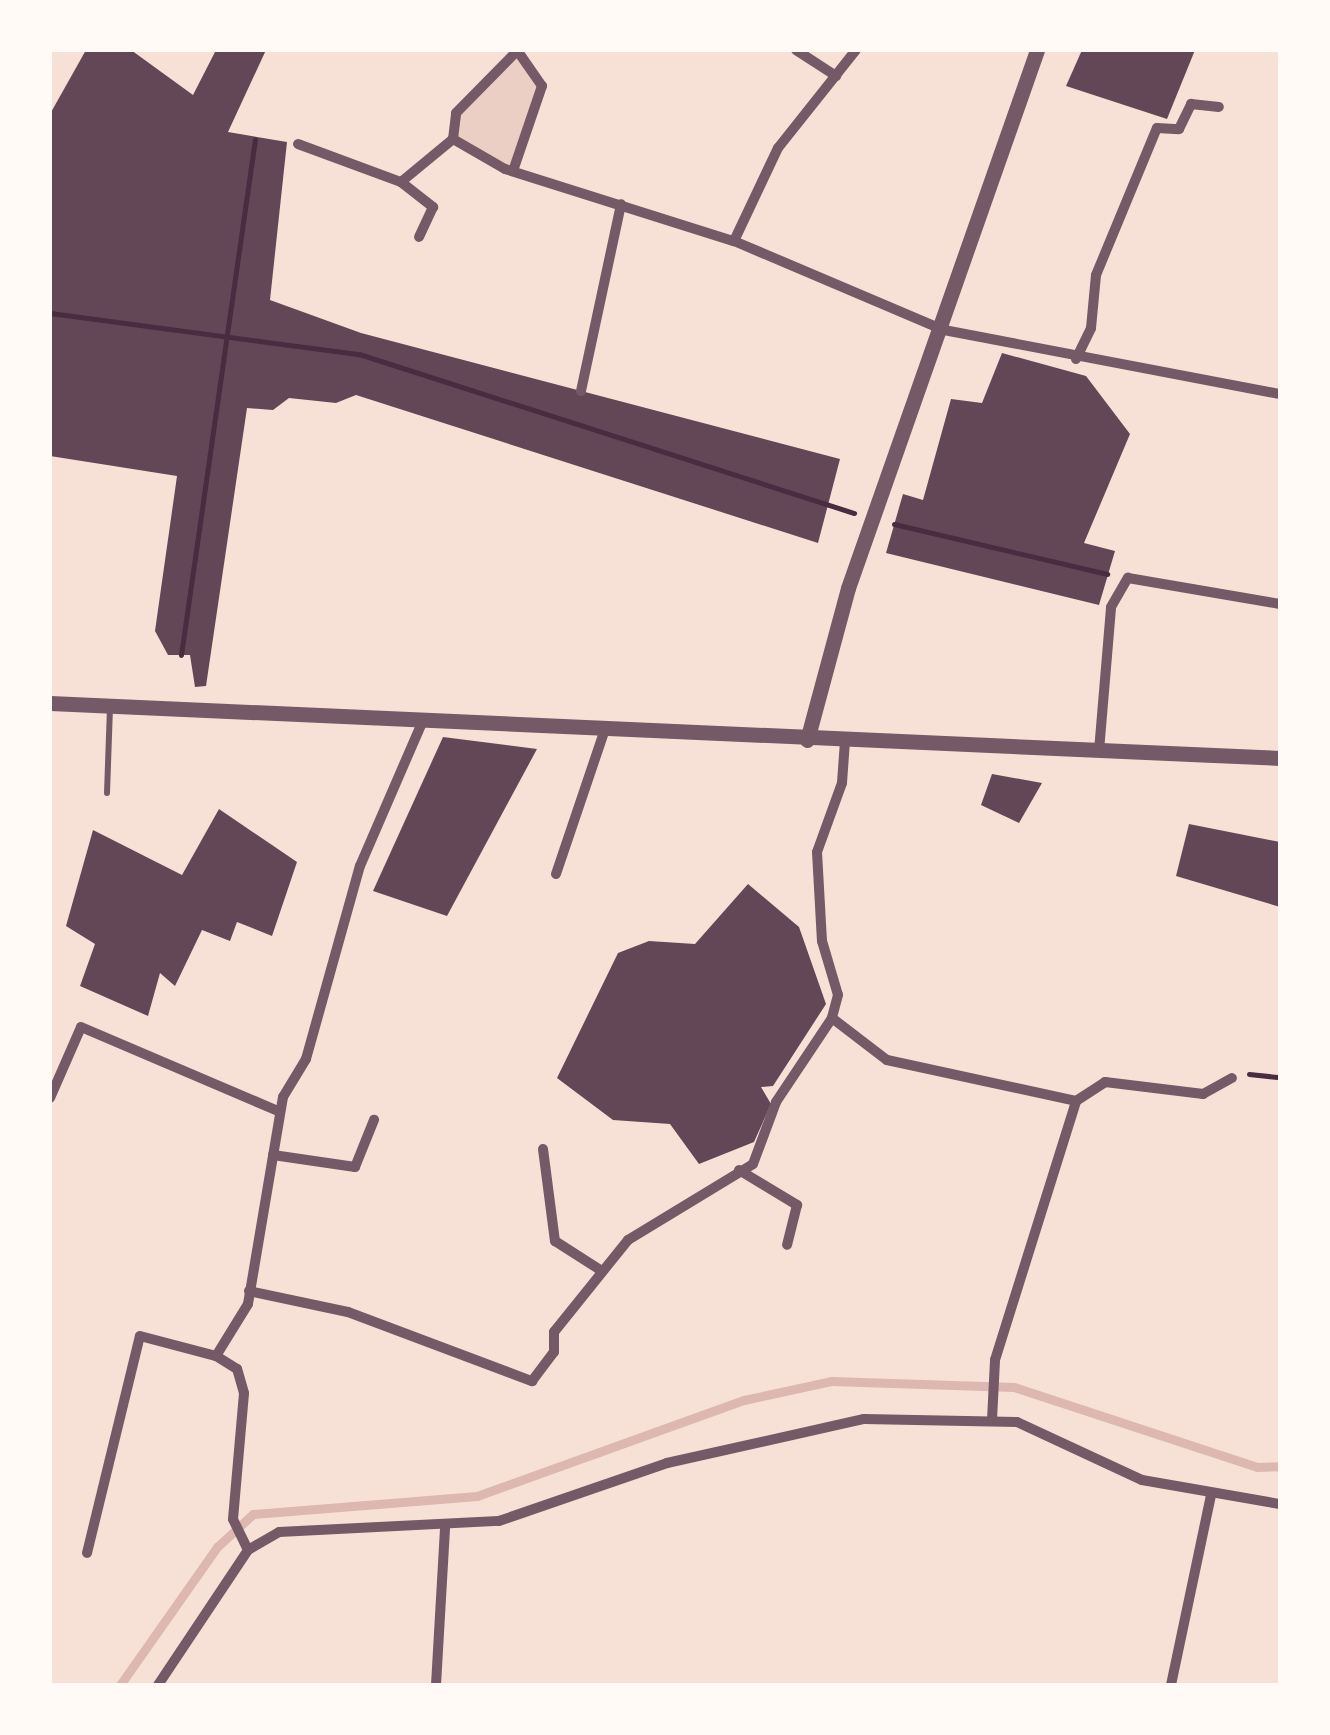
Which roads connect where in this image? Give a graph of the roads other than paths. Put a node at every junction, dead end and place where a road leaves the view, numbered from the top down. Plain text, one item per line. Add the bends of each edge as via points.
1 (796, 50) edge
2 (856, 50) edge
3 (1037, 50) edge
4 (519, 51) edge
5 (836, 76) junction
6 (1219, 107) dead end
7 (454, 139) junction
8 (298, 144) dead end
9 (513, 171) junction
10 (400, 182) junction
11 (620, 204) junction
12 (418, 238) dead end
13 (734, 241) junction
14 (944, 330) junction
15 (1076, 358) junction
16 (581, 391) dead end
17 (1280, 394) edge
18 (1280, 604) edge
19 (50, 703) edge
20 (110, 705) junction
21 (421, 725) junction
22 (604, 732) junction
23 (807, 740) junction
24 (845, 741) junction
25 (1100, 751) junction
26 (1280, 758) edge
27 (107, 793) dead end
28 (556, 874) dead end
29 (832, 1018) junction
30 (1232, 1078) road end
31 (50, 1098) edge
32 (1076, 1100) junction
33 (280, 1112) junction
34 (374, 1120) dead end
35 (543, 1149) dead end
36 (274, 1155) junction
37 (739, 1170) junction
38 (788, 1245) dead end
39 (602, 1271) junction
40 (250, 1291) junction
41 (216, 1356) junction
42 (992, 1418) junction
43 (1211, 1496) junction
44 (1280, 1504) edge
45 (445, 1528) junction
46 (248, 1550) junction
47 (86, 1553) dead end
48 (158, 1685) edge
49 (436, 1685) edge
50 (1171, 1685) edge

1 - 5 street
2 - 5 street
3 - 14 street
4 - 7 street via 456,113
4 - 9 street via 542,86
5 - 13 street via 778,148
6 - 15 street via 1191,104 1179,129 1157,128 1096,274 1092,328
7 - 9 street
7 - 10 street
8 - 10 street
9 - 11 street
10 - 12 street via 433,207
11 - 13 street
11 - 16 street
13 - 14 street
14 - 15 street
14 - 23 street via 874,519
15 - 17 street
18 - 25 street via 1132,579 1111,607
19 - 20 street
20 - 21 street
20 - 27 lane
21 - 22 street
21 - 33 street via 360,866 306,1059
22 - 23 street
22 - 28 street
23 - 24 street
24 - 25 street
24 - 29 street via 817,852 822,941 838,995
25 - 26 street
29 - 32 street via 887,1060
29 - 37 street via 776,1102 753,1164
30 - 32 street via 1203,1094 1105,1082
31 - 33 street via 81,1027
32 - 42 street via 994,1360
33 - 36 street
34 - 36 street via 354,1167
35 - 39 street via 555,1241
36 - 40 street
37 - 38 street via 797,1205
37 - 39 street via 628,1240
39 - 40 street via 554,1332 554,1352 532,1382 348,1312
40 - 41 street
41 - 46 street via 236,1370 244,1392 234,1526
41 - 47 street via 140,1336
42 - 43 street via 1017,1422 1142,1480
42 - 45 street via 864,1420 666,1463 500,1521
43 - 44 street
43 - 50 street
45 - 46 street via 279,1532
45 - 49 street
46 - 48 street

